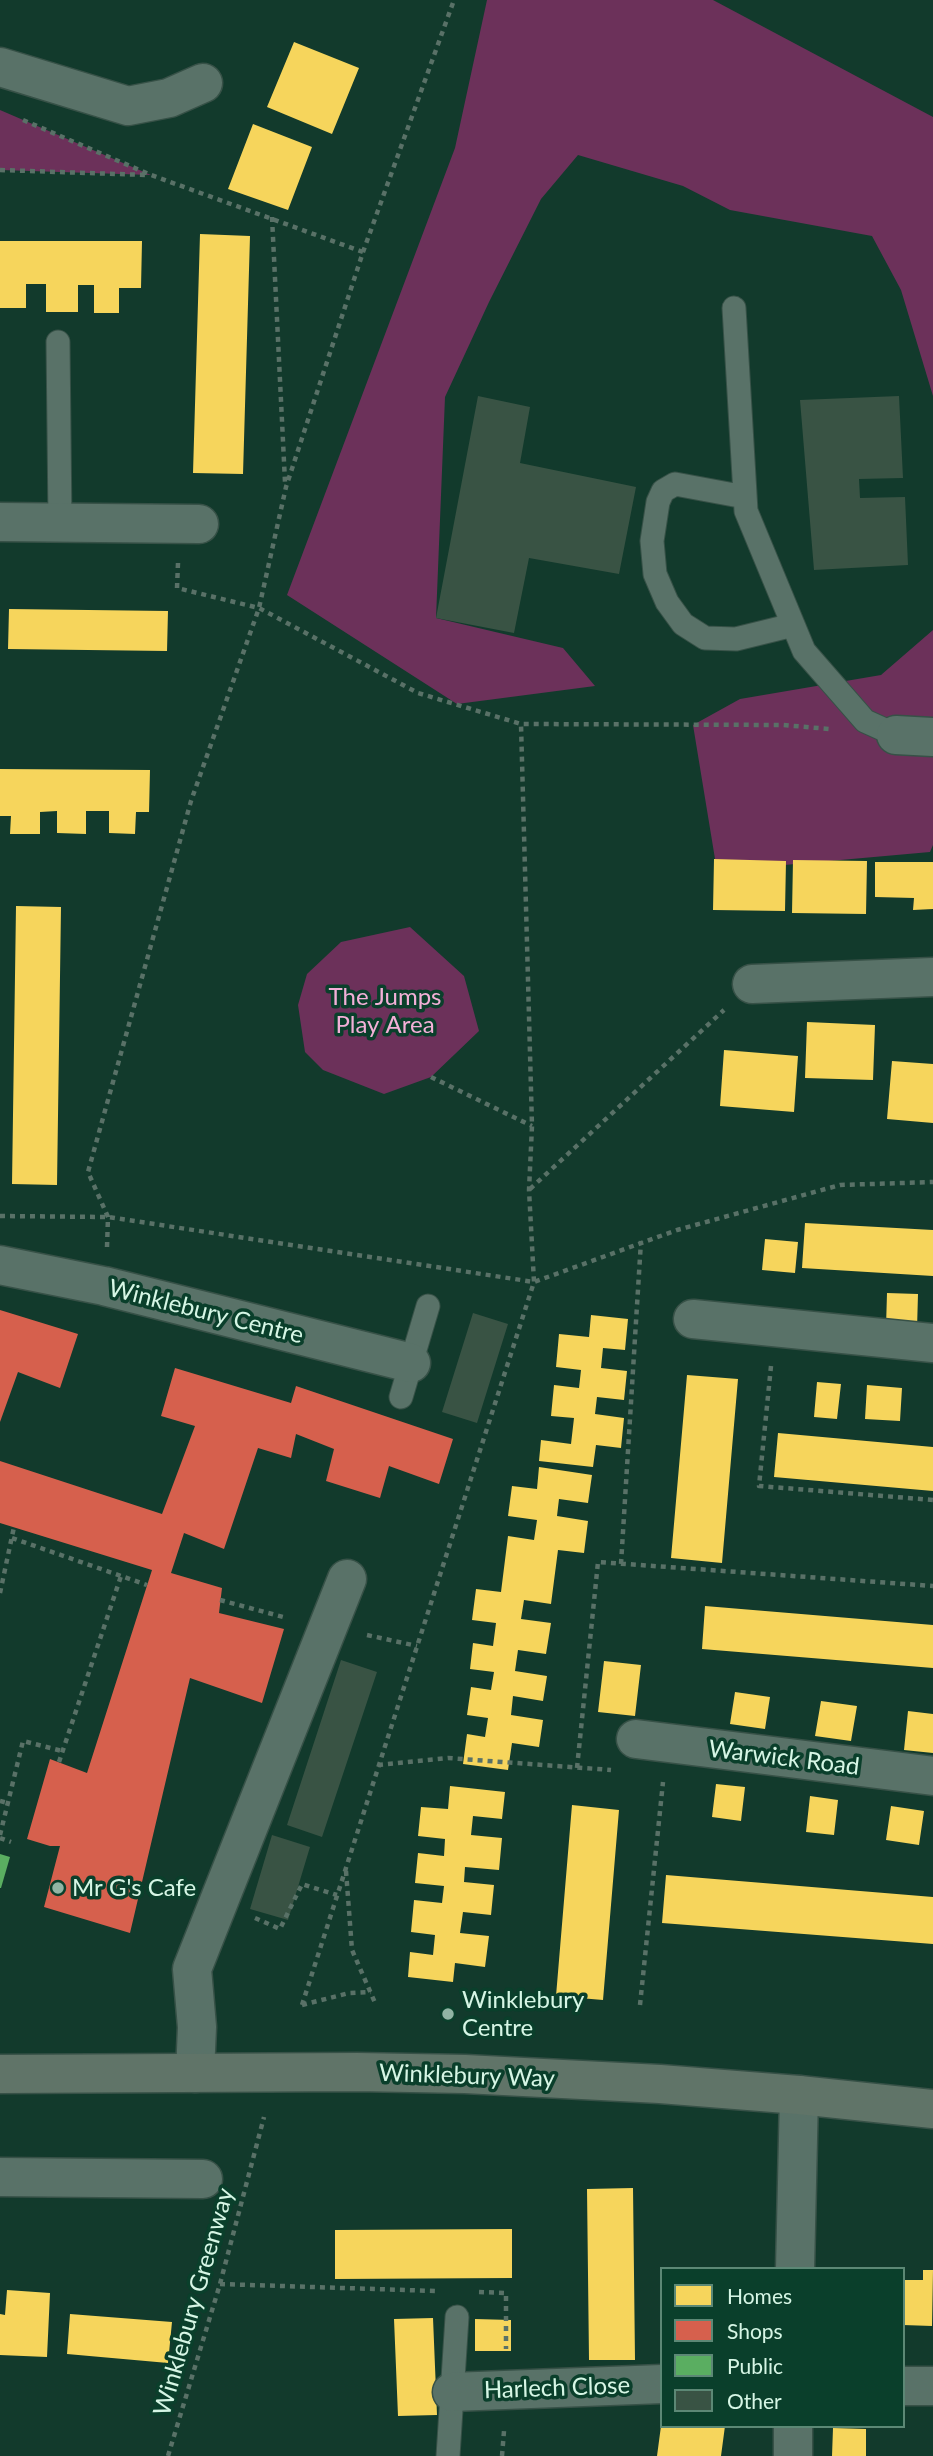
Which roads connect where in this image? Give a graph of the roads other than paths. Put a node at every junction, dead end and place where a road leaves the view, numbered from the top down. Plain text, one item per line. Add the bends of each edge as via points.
1 (0, 67) edge
2 (203, 83) dead end
3 (734, 308) dead end
4 (58, 342) dead end
5 (745, 497) junction
6 (0, 522) edge
7 (60, 522) junction
8 (190, 524) road end
9 (793, 625) junction
10 (915, 736) edge
11 (933, 977) edge
12 (752, 984) road end
13 (0, 1265) edge
14 (428, 1306) dead end
15 (693, 1319) dead end
16 (933, 1343) edge
17 (406, 1380) joint
18 (346, 1579) dead end
19 (636, 1740) dead end
20 (933, 1776) edge
21 (195, 2073) junction
22 (0, 2074) edge
23 (799, 2095) junction
24 (933, 2109) edge
25 (0, 2177) edge
26 (203, 2179) dead end
27 (795, 2267) edge
28 (457, 2317) dead end
29 (660, 2385) edge
30 (905, 2386) edge
31 (933, 2386) edge
32 (452, 2392) junction
33 (793, 2428) edge
34 (448, 2456) edge
35 (793, 2456) edge

1 - 2 street via 128,106 170,97
3 - 5 lane
4 - 7 lane
5 - 9 lane via 746,511
5 - 9 lane via 675,484 663,491 652,541 655,574 683,624 705,638 736,639
6 - 7 street
7 - 8 street
9 - 10 lane via 804,651 864,721
11 - 12 street
13 - 17 street, Winklebury Centre via 104,1286
14 - 17 lane
15 - 16 street
18 - 21 street via 192,1969
19 - 20 street, Warwick Road
21 - 22 street, Winklebury Way
21 - 23 street, Winklebury Way via 465,2074
23 - 24 street, Winklebury Way
23 - 27 street
25 - 26 street
28 - 32 lane
29 - 32 street, Harlech Close
30 - 31 street
32 - 34 lane
33 - 35 street

